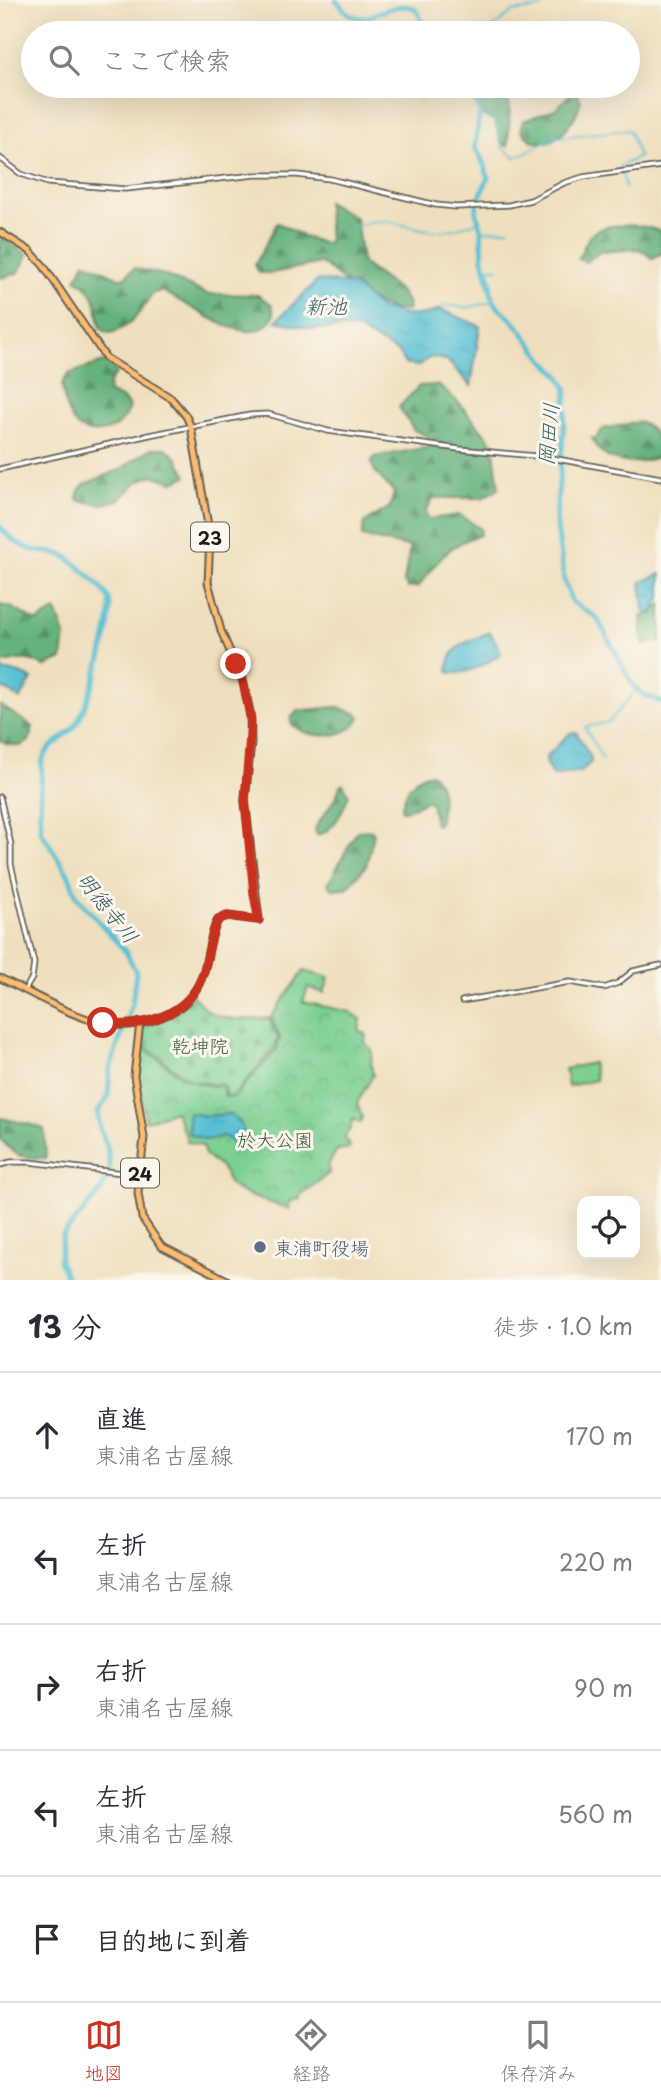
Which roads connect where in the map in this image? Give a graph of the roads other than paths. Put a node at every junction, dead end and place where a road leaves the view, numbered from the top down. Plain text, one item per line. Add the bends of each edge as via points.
1 (0, 159) edge
2 (661, 166) edge
3 (0, 232) edge
4 (191, 427) junction
5 (0, 469) edge
6 (661, 478) edge
7 (0, 797) edge
8 (661, 965) edge
9 (0, 978) edge
10 (25, 990) junction
11 (462, 1001) dead end
12 (139, 1022) junction
13 (0, 1165) edge
14 (140, 1175) junction
15 (227, 1280) edge

1 - 2 street via 21,174 48,183 125,189 297,175 436,205 477,206 526,201 583,177
3 - 4 main road, 23 via 43,265 106,358 171,398
4 - 5 street
4 - 6 street via 268,414 328,430 564,460
4 - 12 main road, 23 via 210,537 208,582 250,712 245,800 259,920 227,916 218,920 193,994 170,1013
7 - 10 street via 34,963
8 - 11 street via 633,971 618,984 604,988 570,982
9 - 10 main road, 23
10 - 12 main road, 23 via 96,1022
12 - 14 main road, 24 via 134,1066 144,1137
13 - 14 street via 29,1162
14 - 15 main road, 24 via 142,1218 156,1241

